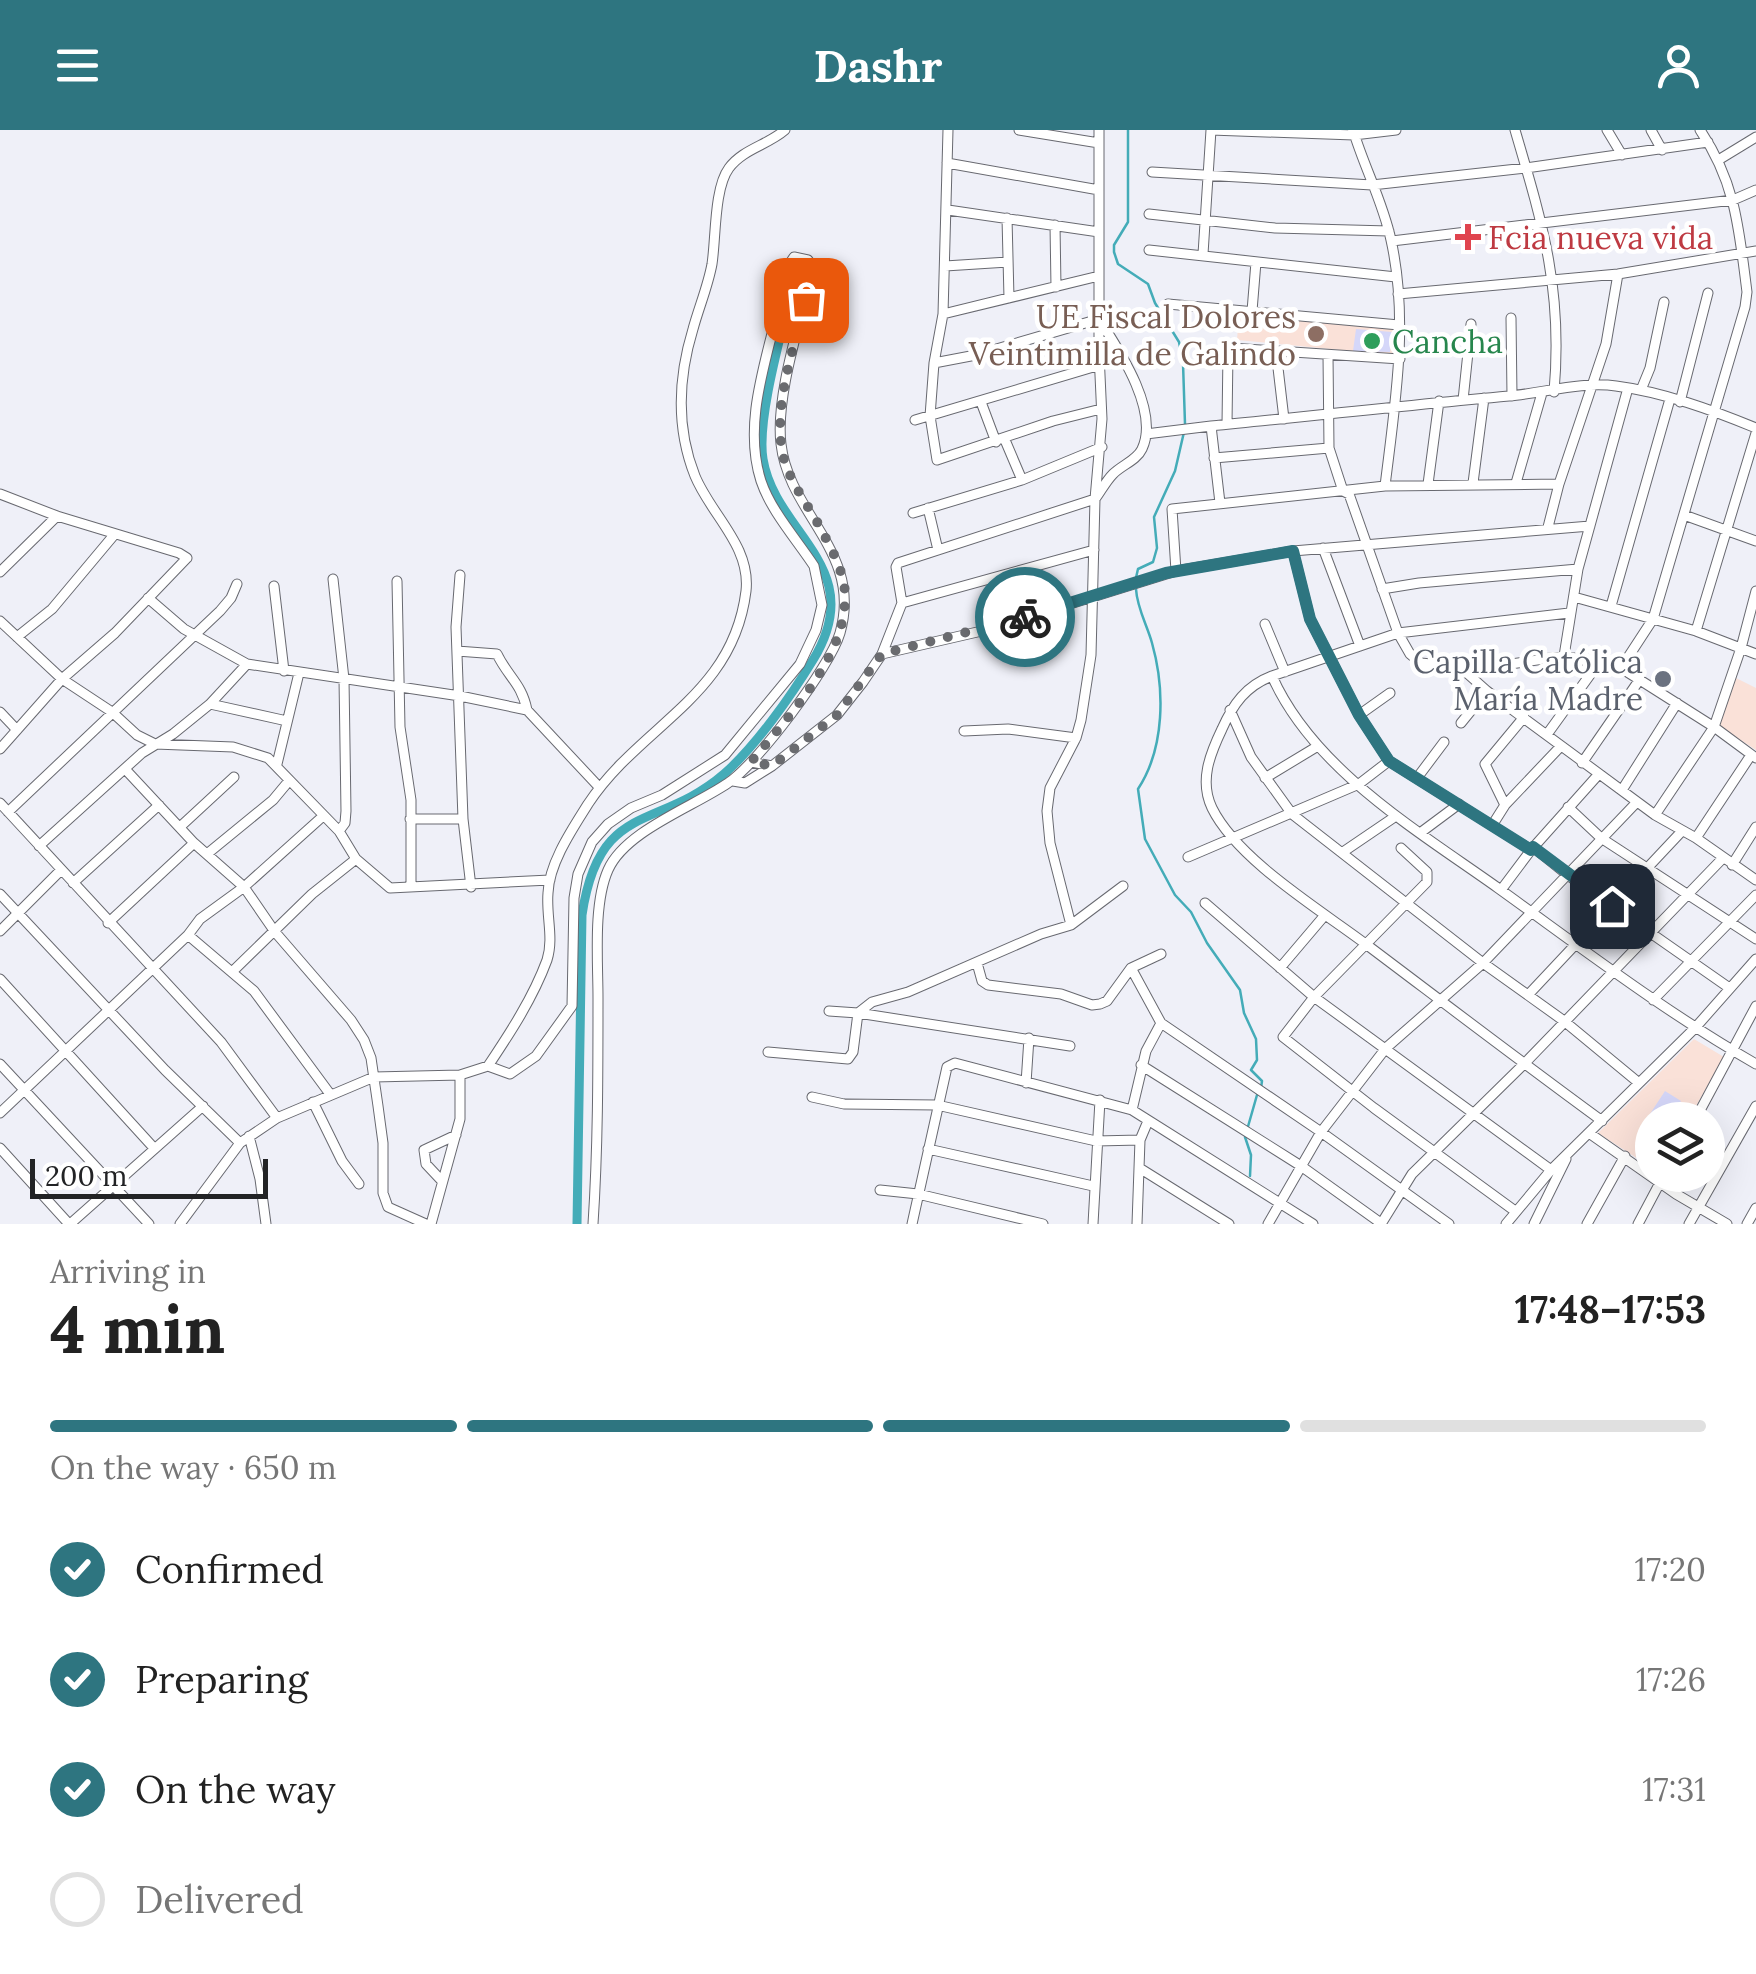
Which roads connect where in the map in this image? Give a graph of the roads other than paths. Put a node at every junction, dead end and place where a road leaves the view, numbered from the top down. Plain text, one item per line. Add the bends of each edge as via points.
1 (785, 130) edge
2 (948, 130) edge
3 (1018, 130) edge
4 (1100, 130) edge
5 (1211, 130) edge
6 (1396, 130) edge
7 (1515, 130) edge
8 (1607, 130) edge
9 (1650, 130) edge
10 (1700, 130) edge
11 (1354, 133) edge
12 (1756, 138) edge
13 (1708, 142) junction
14 (1099, 143) junction
15 (1662, 150) junction
16 (1622, 155) junction
17 (1720, 159) junction
18 (947, 163) junction
19 (1526, 168) junction
20 (1152, 172) dead end
21 (1208, 172) junction
22 (1372, 185) junction
23 (1099, 190) junction
24 (1756, 190) edge
25 (1733, 200) junction
26 (948, 210) junction
27 (1149, 214) dead end
28 (1007, 218) junction
29 (1206, 220) junction
30 (1542, 224) junction
31 (1055, 225) junction
32 (1100, 232) junction
33 (1390, 236) junction
34 (1149, 250) dead end
35 (1756, 251) edge
36 (1203, 254) junction
37 (1742, 254) junction
38 (1008, 262) junction
39 (1256, 262) junction
40 (945, 266) junction
41 (1618, 274) junction
42 (1098, 276) junction
43 (1396, 277) junction
44 (1553, 279) junction
45 (1056, 287) junction
46 (1708, 293) dead end
47 (1398, 294) junction
48 (1009, 298) junction
49 (1664, 302) dead end
50 (1168, 304) dead end
51 (1252, 311) junction
52 (944, 314) junction
53 (1511, 318) dead end
54 (1099, 319) junction
55 (1400, 324) junction
56 (1471, 324) dead end
57 (1276, 351) junction
58 (1328, 355) junction
59 (1400, 359) junction
60 (934, 363) junction
61 (1100, 365) junction
62 (1593, 385) junction
63 (1628, 388) junction
64 (1640, 390) junction
65 (1542, 392) junction
66 (1554, 392) junction
67 (1512, 396) junction
68 (1484, 398) junction
69 (1463, 400) junction
70 (1439, 401) junction
71 (1675, 401) junction
72 (981, 402) junction
73 (1393, 405) junction
74 (1101, 409) junction
75 (1715, 412) junction
76 (1329, 415) junction
77 (930, 416) junction
78 (1284, 419) junction
79 (916, 420) dead end
80 (1227, 424) junction
81 (1210, 426) junction
82 (1756, 430) edge
83 (1146, 434) junction
84 (1001, 441) junction
85 (1102, 448) junction
86 (1328, 448) junction
87 (1214, 458) junction
88 (1022, 480) junction
89 (1473, 483) junction
90 (1516, 483) junction
91 (1428, 484) junction
92 (1559, 484) junction
93 (1385, 486) junction
94 (1344, 491) junction
95 (0, 494) edge
96 (1094, 499) junction
97 (1220, 503) junction
98 (928, 508) junction
99 (914, 513) dead end
100 (1684, 514) junction
101 (57, 516) junction
102 (1590, 526) junction
103 (1548, 528) junction
104 (1725, 529) junction
105 (114, 534) junction
106 (1756, 541) edge
107 (1367, 544) junction
108 (1323, 548) junction
109 (938, 550) junction
110 (1094, 550) junction
111 (1293, 551) junction
112 (1578, 569) junction
113 (1176, 571) junction
114 (0, 572) edge
115 (460, 574) dead end
116 (333, 580) dead end
117 (397, 581) dead end
118 (237, 584) dead end
119 (274, 586) dead end
120 (1382, 590) junction
121 (1756, 591) edge
122 (1093, 596) junction
123 (148, 598) junction
124 (1574, 598) junction
125 (902, 603) junction
126 (1611, 606) junction
127 (1569, 614) junction
128 (1653, 619) junction
129 (0, 621) edge
130 (1265, 624) dead end
131 (1696, 631) junction
132 (1398, 633) junction
133 (195, 636) junction
134 (18, 637) junction
135 (1360, 646) junction
136 (1741, 648) junction
137 (457, 651) junction
138 (882, 654) junction
139 (1756, 654) edge
140 (1328, 656) junction
141 (1564, 656) junction
142 (1600, 661) junction
143 (246, 664) junction
144 (1460, 667) junction
145 (1621, 668) junction
146 (284, 671) junction
147 (1284, 672) junction
148 (299, 673) junction
149 (1272, 676) junction
150 (1640, 678) junction
151 (62, 679) junction
152 (344, 679) junction
153 (398, 689) junction
154 (1487, 691) junction
155 (1390, 694) dead end
156 (460, 696) junction
157 (1678, 703) junction
158 (210, 704) junction
159 (528, 710) junction
160 (1230, 710) junction
161 (0, 712) edge
162 (112, 712) junction
163 (1359, 715) junction
164 (1524, 716) junction
165 (287, 722) junction
166 (1460, 723) dead end
167 (1714, 727) junction
168 (17, 730) junction
169 (964, 730) dead end
170 (1548, 734) junction
171 (1076, 738) junction
172 (1444, 742) dead end
173 (156, 744) junction
174 (1318, 746) junction
175 (1561, 746) junction
176 (0, 749) edge
177 (1753, 756) edge
178 (1389, 761) junction
179 (751, 762) junction
180 (1582, 763) junction
181 (277, 764) junction
182 (772, 766) junction
183 (125, 769) junction
184 (1598, 775) junction
185 (234, 777) dead end
186 (1265, 778) junction
187 (1418, 778) junction
188 (733, 780) junction
189 (288, 782) junction
190 (1358, 784) junction
191 (600, 787) junction
192 (1622, 790) junction
193 (0, 803) edge
194 (1636, 803) junction
195 (1459, 804) junction
196 (159, 805) junction
197 (1505, 805) junction
198 (1568, 808) junction
199 (8, 812) junction
200 (1292, 814) junction
201 (1655, 815) junction
202 (1396, 816) junction
203 (322, 817) junction
204 (410, 819) junction
205 (463, 819) junction
206 (1493, 824) junction
207 (181, 826) junction
208 (1756, 827) edge
209 (338, 831) junction
210 (1682, 831) junction
211 (1420, 833) junction
212 (1231, 837) junction
213 (1602, 838) junction
214 (1696, 838) junction
215 (194, 843) junction
216 (39, 846) junction
217 (1401, 848) dead end
218 (1532, 848) junction
219 (1343, 852) junction
220 (208, 854) junction
221 (1188, 857) dead end
222 (356, 858) junction
223 (1727, 862) junction
224 (1647, 869) junction
225 (60, 870) junction
226 (1569, 876) junction
227 (550, 880) junction
228 (1756, 880) edge
229 (73, 883) junction
230 (471, 886) junction
231 (1123, 886) dead end
232 (244, 887) junction
233 (411, 887) junction
234 (1500, 890) junction
235 (0, 894) edge
236 (1756, 895) edge
237 (1688, 898) junction
238 (1205, 903) dead end
239 (1406, 904) junction
240 (1612, 906) junction
241 (1530, 913) junction
242 (16, 914) junction
243 (1325, 914) junction
244 (1730, 922) junction
245 (108, 923) junction
246 (1071, 926) junction
247 (0, 931) edge
248 (275, 932) junction
249 (1652, 933) junction
250 (188, 935) junction
251 (1756, 940) edge
252 (1366, 944) junction
253 (1574, 946) junction
254 (1162, 954) dead end
255 (1756, 959) edge
256 (1692, 961) junction
257 (977, 963) junction
258 (1482, 963) junction
259 (1131, 968) junction
260 (1280, 968) junction
261 (152, 969) junction
262 (233, 971) junction
263 (1614, 972) junction
264 (0, 979) edge
265 (1728, 987) junction
266 (1528, 995) junction
267 (1314, 997) junction
268 (1653, 1000) junction
269 (1442, 1002) junction
270 (1756, 1006) edge
271 (108, 1009) junction
272 (829, 1011) dead end
273 (858, 1013) junction
274 (1564, 1021) junction
275 (1161, 1023) junction
276 (1695, 1028) junction
277 (1029, 1038) junction
278 (1070, 1046) dead end
279 (1386, 1048) junction
280 (1731, 1050) junction
281 (65, 1051) junction
282 (768, 1052) dead end
283 (0, 1064) edge
284 (1524, 1064) junction
285 (1756, 1064) edge
286 (1141, 1065) junction
287 (488, 1066) junction
288 (460, 1075) junction
289 (374, 1077) junction
290 (1639, 1083) junction
291 (1026, 1084) junction
292 (24, 1090) junction
293 (1351, 1091) junction
294 (330, 1094) junction
295 (812, 1098) dead end
296 (1100, 1100) junction
297 (313, 1102) junction
298 (1705, 1102) edge
299 (938, 1104) junction
300 (202, 1106) junction
301 (1756, 1106) edge
302 (1132, 1110) junction
303 (0, 1113) edge
304 (1471, 1115) junction
305 (278, 1118) junction
306 (1602, 1120) junction
307 (1148, 1121) junction
308 (1321, 1132) junction
309 (1589, 1132) junction
310 (456, 1135) junction
311 (245, 1139) junction
312 (1140, 1140) junction
313 (1096, 1141) junction
314 (152, 1147) junction
315 (0, 1148) edge
316 (928, 1150) junction
317 (1434, 1152) junction
318 (1568, 1155) junction
319 (1625, 1156) junction
320 (1635, 1162) edge
321 (1301, 1166) junction
322 (1141, 1169) junction
323 (1551, 1170) junction
324 (440, 1180) junction
325 (360, 1184) dead end
326 (110, 1185) junction
327 (1093, 1186) junction
328 (1400, 1189) junction
329 (880, 1190) dead end
330 (1655, 1192) edge
331 (1679, 1192) edge
332 (918, 1194) junction
333 (1281, 1201) junction
334 (1699, 1208) junction
335 (1756, 1208) edge
336 (1516, 1211) junction
337 (1140, 1222) edge
338 (69, 1224) edge
339 (149, 1224) edge
340 (180, 1224) edge
341 (266, 1224) edge
342 (429, 1224) edge
343 (593, 1224) edge
344 (912, 1224) edge
345 (1043, 1224) edge
346 (1092, 1224) edge
347 (1229, 1224) edge
348 (1268, 1224) edge
349 (1314, 1224) edge
350 (1382, 1224) edge
351 (1449, 1224) edge
352 (1506, 1224) edge
353 (1534, 1224) edge
354 (1587, 1224) edge
355 (1638, 1224) edge
356 (1690, 1224) edge
357 (1728, 1224) edge
358 (1746, 1224) edge

1 - 191 street via 727,170 711,268 680,383 682,435 694,474 745,562 746,590 733,640 687,706
2 - 18 street
3 - 14 street
4 - 14 street
5 - 11 street
5 - 21 street
6 - 11 street
7 - 19 street
8 - 16 street
9 - 15 street
10 - 13 street
11 - 22 street
12 - 17 street
13 - 15 street
13 - 17 street
14 - 23 street
15 - 16 street
16 - 19 street
17 - 25 street
18 - 23 street
18 - 26 street
19 - 22 street
19 - 30 street
20 - 21 street
21 - 22 street
21 - 29 street
22 - 33 street
23 - 32 street
24 - 25 street
25 - 30 street
25 - 37 street
26 - 28 street
26 - 40 street
27 - 29 street
28 - 31 street
28 - 38 street
29 - 33 street
29 - 36 street
30 - 33 street
30 - 44 street
31 - 32 street
31 - 45 street
32 - 42 street
33 - 43 street
34 - 36 street
35 - 37 street
36 - 39 street
37 - 41 street
37 - 75 street via 1745,307
38 - 40 street
38 - 48 street
39 - 43 street
39 - 51 street
40 - 52 street
41 - 44 street
41 - 62 street
42 - 45 street
42 - 54 street
43 - 47 street
44 - 47 street
44 - 66 street
45 - 48 street
46 - 71 street
47 - 55 street
48 - 52 street
49 - 64 street
50 - 51 street
51 - 55 street
52 - 60 street
53 - 67 street
54 - 60 street
54 - 61 street
54 - 83 street via 1133,379
55 - 59 street
56 - 69 street
57 - 58 street
57 - 78 street
57 - 80 street via 1237,346 1228,352
58 - 59 street
58 - 76 street
59 - 73 street
60 - 77 street
61 - 72 street
61 - 74 street
62 - 63 street
62 - 66 street
62 - 92 street
63 - 64 street
63 - 102 street
64 - 71 street
65 - 66 street
65 - 67 street
65 - 90 street
67 - 68 street
68 - 69 street
68 - 89 street
69 - 70 street
70 - 73 street
70 - 91 street
71 - 75 street
71 - 126 street
72 - 77 street
72 - 84 street
73 - 76 street
73 - 93 street
74 - 84 street
74 - 85 street
75 - 82 street
75 - 100 street
76 - 78 street
76 - 86 street
77 - 79 street
77 - 84 street via 937,460
78 - 80 street
80 - 81 street
81 - 83 street
81 - 87 street
82 - 104 street
83 - 96 street via 1140,453
84 - 88 street
85 - 88 street
85 - 96 street
86 - 87 street
86 - 94 street
87 - 97 street
88 - 98 street
89 - 90 street
89 - 91 street
90 - 92 street
91 - 93 street
92 - 103 street
93 - 94 street
94 - 97 street
94 - 107 street
95 - 101 street
96 - 109 street
96 - 110 street
97 - 113 street via 1170,510
98 - 99 street
98 - 109 street
100 - 104 street
100 - 128 street
101 - 105 street
101 - 114 street
102 - 103 street
102 - 112 street
103 - 107 street
104 - 106 street
104 - 131 street
105 - 123 street via 187,558
105 - 134 street via 52,609
107 - 108 street
107 - 120 street
108 - 111 street
108 - 135 street
109 - 125 street via 898,563
110 - 122 street
110 - 125 street
111 - 113 street
111 - 140 street via 1310,619
112 - 120 street
112 - 124 street
113 - 122 street
115 - 137 street
116 - 152 street
117 - 153 street
118 - 133 street
119 - 146 street
120 - 132 street
121 - 136 street
122 - 138 street
122 - 171 street via 1091,655
123 - 133 street
123 - 151 street
124 - 126 street
124 - 127 street
125 - 138 street
126 - 128 street
127 - 132 street
127 - 141 street
128 - 131 street
128 - 145 street
129 - 134 street
130 - 147 street
131 - 136 street
132 - 135 street
132 - 144 street via 1421,663
133 - 143 street
133 - 162 street
134 - 151 street
135 - 140 street
136 - 139 street
136 - 167 street
137 - 156 street
137 - 159 street via 497,654 524,692
138 - 182 street via 837,715
140 - 147 street
140 - 163 street
141 - 142 street
141 - 144 street
142 - 145 street
142 - 170 street
143 - 146 street
143 - 158 street
144 - 154 street
145 - 150 street
146 - 148 street
147 - 149 street
148 - 152 street
148 - 165 street
149 - 160 street via 1246,690
149 - 174 street
150 - 157 street
150 - 180 street
151 - 162 street
151 - 168 street
152 - 153 street
152 - 209 street via 346,811
153 - 156 street
153 - 204 street
154 - 164 street
154 - 166 street
155 - 163 street
156 - 159 street
156 - 205 street
157 - 167 street
157 - 192 street
158 - 165 street
158 - 173 street
159 - 191 street
160 - 186 street
160 - 212 street via 1206,774 1211,806
161 - 168 street
162 - 173 street
162 - 199 street
163 - 178 street
164 - 170 street
164 - 197 street via 1486,764
165 - 181 street
167 - 177 street
167 - 201 street
168 - 176 street
169 - 171 street
170 - 175 street
171 - 246 street via 1050,788 1047,811
172 - 187 street
173 - 181 street via 233,747
173 - 183 street
174 - 186 street
174 - 190 street
175 - 180 street
175 - 197 street
177 - 214 street
178 - 187 street
178 - 190 street
179 - 182 street
179 - 188 street
179 - 287 street via 831,658 846,595 781,445 780,418 814,267 794,257 763,376 755,446 762,482 819,580 816,630 800,664 725,755 631,808 592,842 574,898 572,1006 522,1068 510,1074
180 - 184 street
181 - 189 street
182 - 188 street via 746,783
183 - 196 street
183 - 216 street
184 - 192 street
184 - 198 street
185 - 207 street
186 - 200 street
187 - 195 street
188 - 343 street via 639,834 608,870 598,950
189 - 203 street
189 - 220 street
190 - 200 street
190 - 202 street
191 - 227 street
192 - 194 street
193 - 199 street
194 - 201 street
194 - 213 street
195 - 206 street
195 - 211 street
196 - 207 street
196 - 229 street
197 - 206 street
198 - 213 street
198 - 218 street
199 - 216 street
200 - 212 street
200 - 219 street
201 - 210 street
202 - 211 street
202 - 219 street
203 - 209 street
203 - 232 street
204 - 205 street
204 - 233 street
205 - 230 street
206 - 218 street
207 - 215 street
208 - 223 street
209 - 222 street
210 - 214 street
210 - 224 street
211 - 234 street
212 - 221 street
212 - 243 street
213 - 224 street
213 - 226 street
214 - 223 street
215 - 220 street
215 - 245 street
216 - 225 street
217 - 239 street via 1428,875
218 - 226 street
218 - 234 street
219 - 239 street
220 - 232 street
222 - 233 street via 390,888
222 - 248 street
223 - 228 street
223 - 237 street
224 - 237 street
224 - 240 street
225 - 229 street
225 - 242 street
226 - 240 street
226 - 241 street
227 - 230 street
227 - 287 street via 547,960
229 - 245 street
230 - 233 street
231 - 246 street
232 - 248 street
232 - 250 street
234 - 241 street
235 - 242 street
236 - 244 street
237 - 244 street
237 - 249 street
238 - 260 street
239 - 252 street
239 - 258 street
240 - 249 street
240 - 253 street
241 - 253 street
241 - 258 street
242 - 247 street
242 - 271 street
243 - 252 street
243 - 260 street
244 - 251 street
244 - 256 street
245 - 261 street
246 - 257 street
248 - 262 street
248 - 289 street via 351,1020
249 - 256 street
249 - 263 street
250 - 261 street
250 - 262 street
252 - 267 street
252 - 269 street
253 - 263 street
253 - 266 street
254 - 259 street
255 - 265 street
256 - 265 street
256 - 268 street
257 - 259 street via 988,985 1062,994 1092,1005 1107,1001
257 - 273 street
258 - 266 street
258 - 269 street
259 - 275 street
260 - 267 street
261 - 271 street
261 - 305 street via 221,1042
262 - 294 street
263 - 268 street
263 - 274 street
264 - 281 street
265 - 276 street
266 - 274 street
267 - 279 street
267 - 293 street via 1284,1037
268 - 276 street
269 - 279 street
269 - 284 street
270 - 280 street
271 - 281 street
271 - 300 street
272 - 273 street
273 - 277 street
273 - 282 street via 848,1059
274 - 284 street
274 - 290 street
275 - 286 street
275 - 308 street
276 - 280 street
276 - 290 street
277 - 278 street
277 - 291 street
279 - 293 street
279 - 304 street
280 - 285 street
280 - 298 street
281 - 292 street
281 - 314 street
283 - 292 street
284 - 304 street
284 - 306 street
286 - 302 street
286 - 321 street
287 - 288 street
288 - 289 street
288 - 310 street
289 - 294 street
289 - 342 street via 385,1201
290 - 306 street
291 - 296 street
291 - 299 street via 955,1064
292 - 303 street
292 - 326 street
293 - 308 street
293 - 317 street
294 - 297 street
295 - 299 street
296 - 302 street
296 - 313 street
297 - 305 street
297 - 325 street
299 - 313 street
299 - 316 street
300 - 311 street
300 - 314 street
301 - 334 street
302 - 307 street
304 - 317 street
304 - 323 street
305 - 311 street
306 - 309 street
307 - 312 street
307 - 333 street
308 - 321 street
308 - 328 street
309 - 318 street
309 - 319 street
310 - 324 street
310 - 324 street via 424,1150
311 - 340 street
311 - 341 street
312 - 313 street
312 - 322 street
313 - 327 street
314 - 326 street
315 - 338 street
316 - 327 street
316 - 332 street
317 - 328 street
317 - 336 street
318 - 323 street
318 - 353 street
319 - 320 street
319 - 354 street
321 - 333 street
321 - 350 street
322 - 337 street
322 - 347 street
323 - 336 street
324 - 342 street
326 - 338 street
326 - 339 street
327 - 346 street
328 - 350 street
328 - 351 street
329 - 332 street
330 - 355 street
331 - 334 street
332 - 344 street
332 - 345 street
333 - 348 street
333 - 349 street
334 - 356 street
334 - 357 street
335 - 358 street
336 - 352 street

